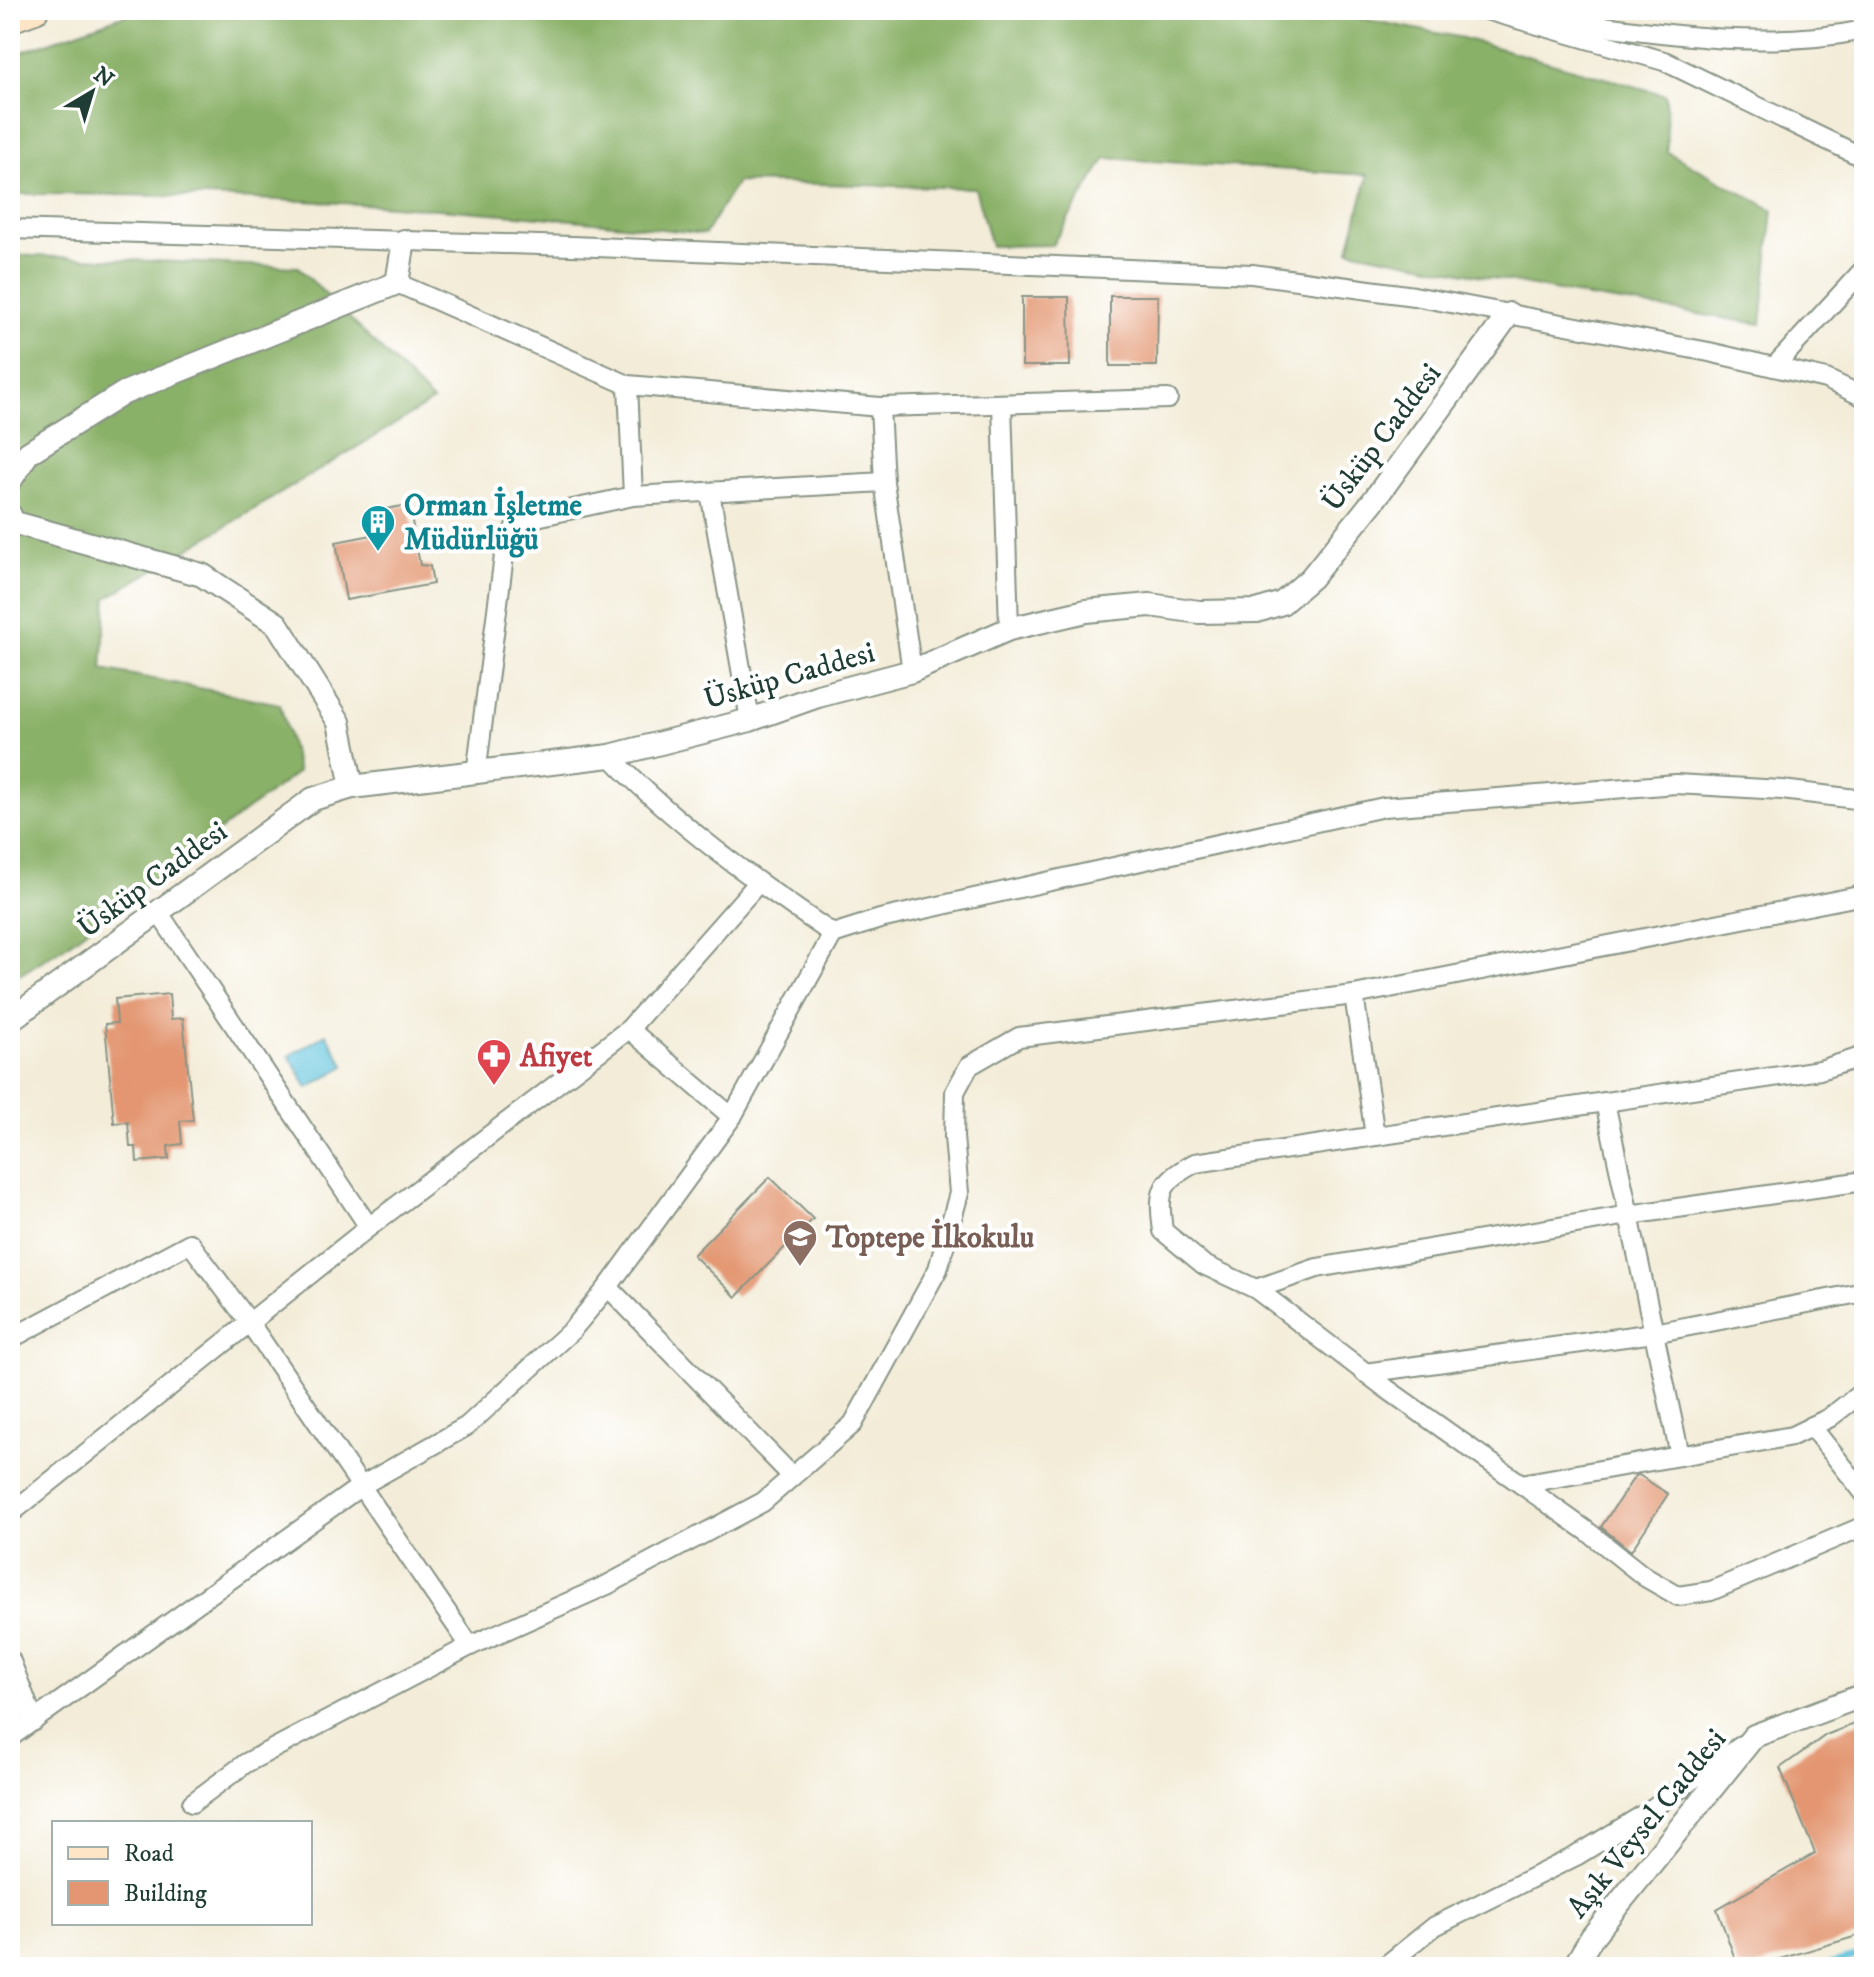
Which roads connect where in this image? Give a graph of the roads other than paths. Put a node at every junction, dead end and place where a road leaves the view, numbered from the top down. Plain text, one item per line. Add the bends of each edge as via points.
1 (35, 10) edge
2 (1488, 11) edge
3 (10, 19) edge
4 (1864, 30) edge
5 (1864, 158) edge
6 (10, 229) edge
7 (404, 241) junction
8 (1864, 269) edge
9 (397, 283) junction
10 (1509, 314) junction
11 (1774, 367) junction
12 (628, 385) junction
13 (1864, 397) edge
14 (1168, 399) dead end
15 (1002, 404) junction
16 (880, 407) junction
17 (10, 481) edge
18 (884, 482) junction
19 (710, 492) junction
20 (633, 496) junction
21 (10, 515) edge
22 (1009, 629) junction
23 (912, 671) junction
24 (750, 720) junction
25 (610, 756) junction
26 (476, 774) junction
27 (352, 787) junction
28 (1864, 800) edge
29 (758, 883) junction
30 (1864, 895) edge
31 (159, 913) junction
32 (833, 934) junction
33 (1354, 995) junction
34 (10, 1020) edge
35 (629, 1029) junction
36 (1864, 1056) edge
37 (1605, 1102) junction
38 (732, 1117) junction
39 (1375, 1136) junction
40 (1864, 1181) edge
41 (1629, 1215) junction
42 (369, 1227) junction
43 (608, 1287) junction
44 (1256, 1289) junction
45 (1864, 1292) edge
46 (249, 1322) junction
47 (1654, 1333) junction
48 (10, 1339) edge
49 (1365, 1373) junction
50 (1864, 1391) edge
51 (1811, 1426) junction
52 (1680, 1456) junction
53 (792, 1476) junction
54 (1521, 1484) junction
55 (361, 1486) junction
56 (1864, 1493) edge
57 (10, 1514) edge
58 (1864, 1526) edge
59 (470, 1646) junction
60 (10, 1659) edge
61 (1864, 1695) edge
62 (34, 1721) junction
63 (12, 1736) edge
64 (1754, 1736) junction
65 (192, 1803) dead end
66 (1384, 1967) edge
67 (1574, 1967) edge

1 - 3 main road
2 - 4 street via 1770,41
2 - 5 street via 1664,61
6 - 7 street
7 - 9 street
7 - 10 street via 1252,274
8 - 11 street
9 - 12 street
9 - 17 street via 124,393 28,453
10 - 11 street
10 - 22 street, Üsküp Caddesi via 1374,500 1311,578 1282,603 1257,611 1199,612 1150,605
11 - 13 street via 1826,379
12 - 16 street
12 - 20 street
14 - 15 street
15 - 16 street
15 - 22 street
16 - 18 street
18 - 19 street
18 - 23 street
19 - 20 street
19 - 24 street
20 - 26 street via 518,521 505,548
21 - 27 street via 12,522 202,575 277,624 339,722
22 - 23 street, Üsküp Caddesi
23 - 24 street, Üsküp Caddesi
24 - 25 street, Üsküp Caddesi
25 - 26 street, Üsküp Caddesi
25 - 29 street via 659,807
26 - 27 street, Üsküp Caddesi
27 - 31 street, Üsküp Caddesi via 313,799
28 - 32 street via 1676,784 1384,807 880,919
29 - 32 street
29 - 35 street
30 - 33 street
31 - 34 street, Üsküp Caddesi
31 - 42 street
32 - 38 street
33 - 39 street
33 - 53 street via 1019,1037 969,1066 955,1092 959,1193 938,1269 853,1424
35 - 38 street
35 - 42 street
36 - 37 street via 1820,1070
37 - 39 street
37 - 41 street
38 - 43 street
39 - 44 street via 1195,1163 1173,1175 1158,1197 1163,1231 1204,1265
40 - 41 street
41 - 44 street via 1317,1268
41 - 47 street
42 - 46 street
43 - 53 street
43 - 55 street via 572,1330 467,1426
44 - 49 street
45 - 47 street
46 - 48 street via 190,1243
46 - 55 street
46 - 57 street
47 - 49 street
47 - 52 street
49 - 54 street
50 - 51 street
51 - 52 street via 1792,1436
51 - 56 street
52 - 54 street
53 - 59 street via 763,1502 620,1578
54 - 58 street via 1678,1596 1711,1591
55 - 59 street
55 - 62 street
59 - 65 street via 246,1763
60 - 62 street
61 - 64 street, Aşık Veysel Caddesi
62 - 63 street
64 - 66 street via 1643,1815 1576,1856 1435,1926
64 - 67 street, Aşık Veysel Caddesi via 1592,1937

